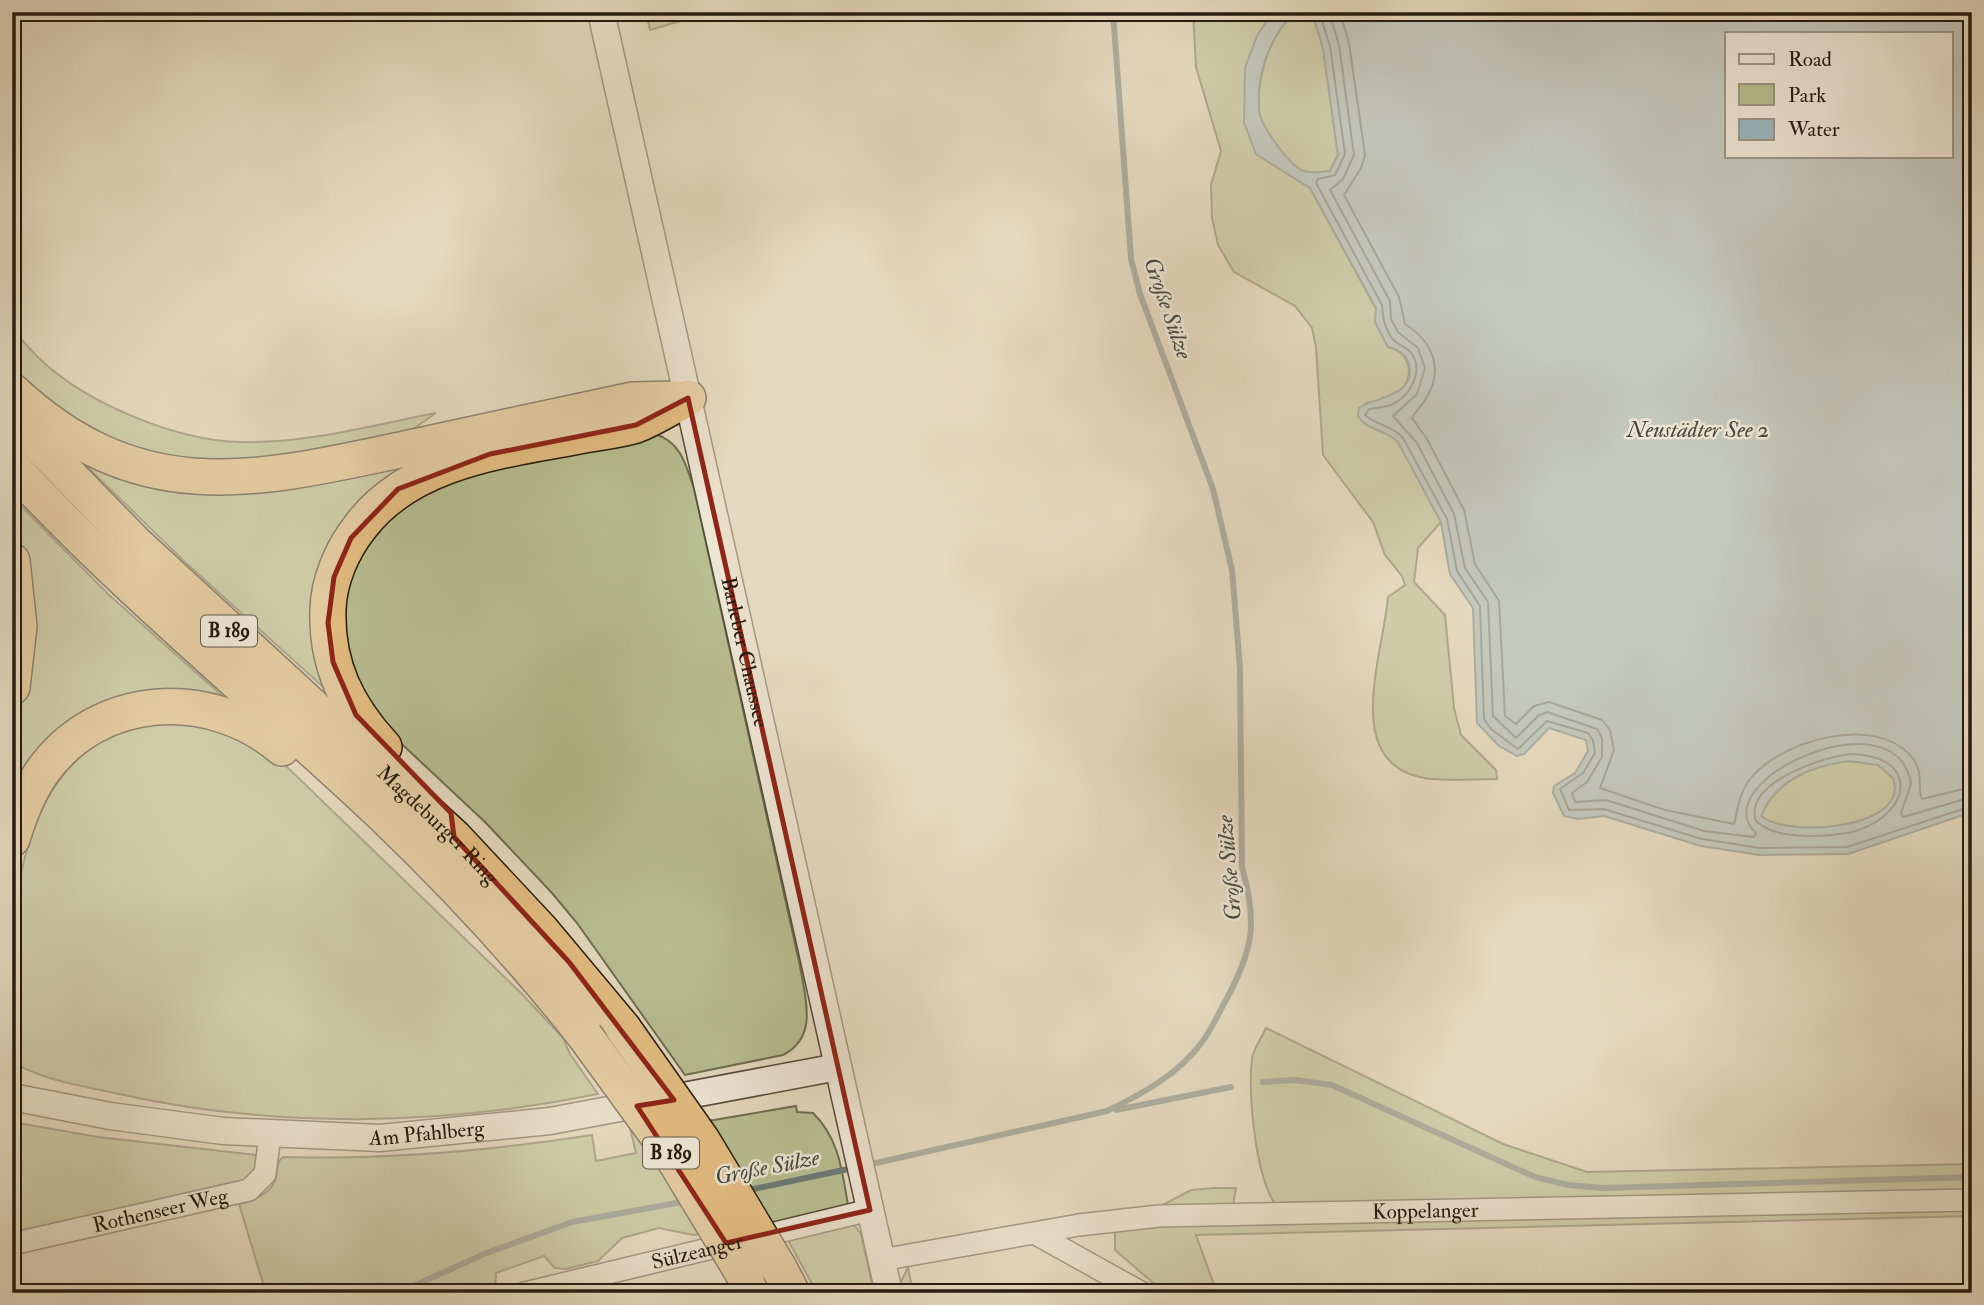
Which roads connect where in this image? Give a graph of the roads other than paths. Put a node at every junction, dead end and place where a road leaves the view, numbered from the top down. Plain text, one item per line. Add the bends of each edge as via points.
1 (601, 12) edge
2 (12, 391) edge
3 (688, 398) junction
4 (12, 417) edge
5 (12, 467) edge
6 (12, 561) edge
7 (12, 687) edge
8 (381, 813) junction
9 (454, 838) junction
10 (12, 839) edge
11 (838, 1067) junction
12 (12, 1097) edge
13 (270, 1135) junction
14 (1972, 1200) edge
15 (870, 1210) junction
16 (1035, 1234) junction
17 (12, 1244) edge
18 (881, 1260) junction
19 (786, 1280) edge
20 (750, 1285) edge
21 (525, 1293) edge
22 (889, 1293) edge
23 (1142, 1293) edge

1 - 3 street, Barleber Chaussee
2 - 3 highway via 47,421 110,456 178,475 234,479 307,470 632,400
3 - 9 highway via 636,425 512,449 424,475 384,500 351,538 330,590 332,662 348,702 367,729 451,813
3 - 11 street, Barleber Chaussee
4 - 9 highway, Magdeburger Ring / B 189 via 135,543
5 - 8 highway, Magdeburger Ring / B 189 via 184,635
6 - 7 highway via 19,626
8 - 10 highway via 348,803 249,724 196,707 161,706 110,717 69,743 32,788
8 - 20 highway, Magdeburger Ring / B 189, bridge via 492,926 586,1036 671,1154
9 - 19 highway, Magdeburger Ring / B 189, bridge via 541,930 623,1028 702,1140
11 - 13 street, Am Pfahlberg via 669,1101 481,1130 380,1138
11 - 15 street, Barleber Chaussee
12 - 13 street, Am Pfahlberg via 110,1116
13 - 17 street, Rothenseer Weg via 265,1174 249,1190
14 - 16 street, Koppelanger via 1159,1216
15 - 18 street, Barleber Chaussee
15 - 21 street, Sülzeanger
16 - 18 street, Koppelanger
16 - 23 street
18 - 22 street, Barleber Chaussee

